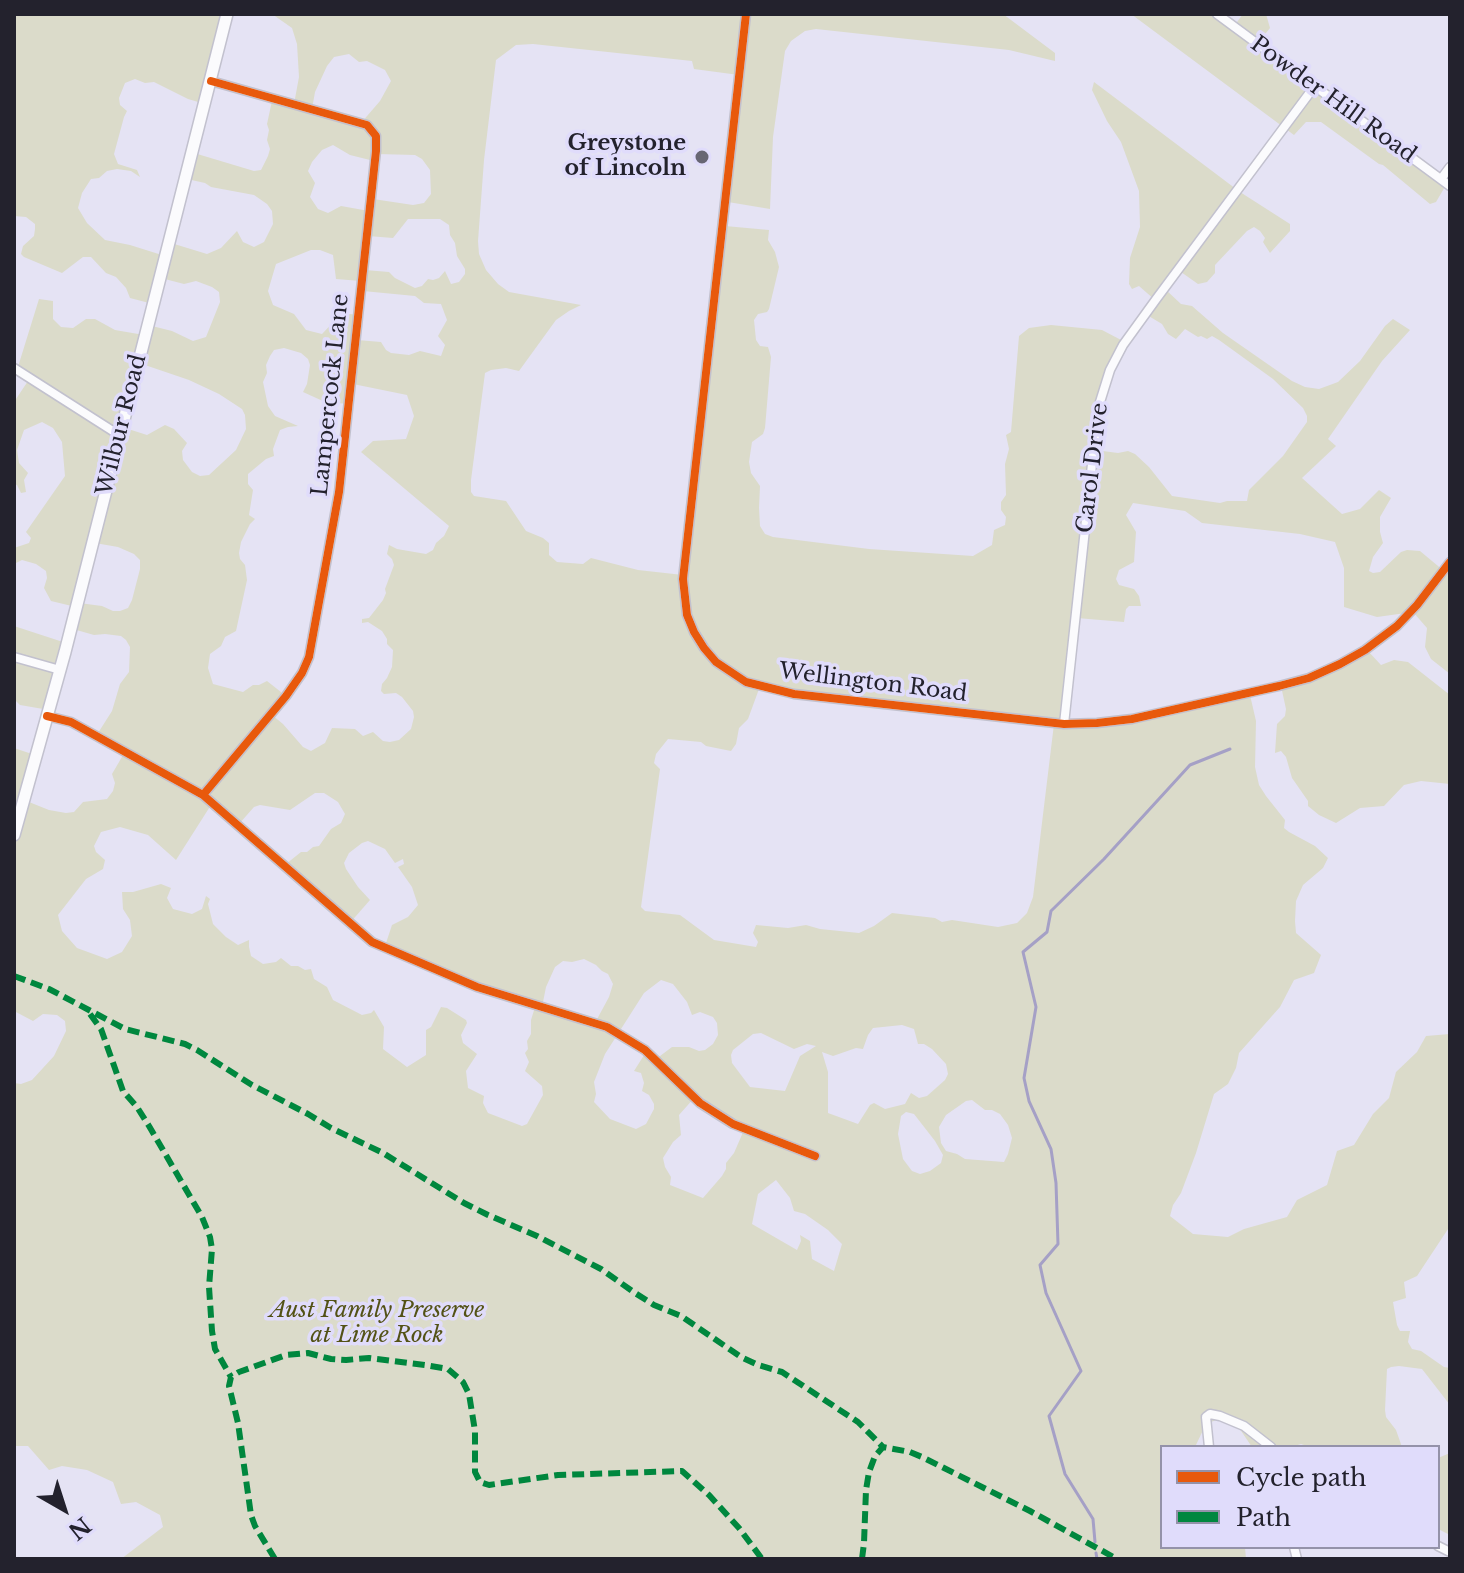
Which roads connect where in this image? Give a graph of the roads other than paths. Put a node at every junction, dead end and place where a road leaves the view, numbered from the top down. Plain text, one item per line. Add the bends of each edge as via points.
1 (227, 14) edge
2 (746, 14) edge
3 (1217, 14) edge
4 (211, 81) junction
5 (1314, 87) junction
6 (1450, 167) edge
7 (1441, 179) junction
8 (1450, 186) edge
9 (14, 368) edge
10 (119, 435) junction
11 (1450, 562) edge
12 (14, 657) edge
13 (60, 670) junction
14 (47, 716) junction
15 (1064, 724) junction
16 (203, 795) junction
17 (14, 835) edge
18 (815, 1156) dead end
19 (1209, 1445) edge
20 (1268, 1445) edge

1 - 4 street, Wilbur Road
2 - 15 street, Wellington Road via 683,579 694,632 716,662 762,687
3 - 5 street, Powder Hill Road
4 - 10 street, Wilbur Road
4 - 16 street, Lampercock Lane via 367,125 376,136 376,151 339,492 309,657 286,696
5 - 7 street, Powder Hill Road
5 - 15 street, Carol Drive via 1123,345 1110,370 1096,427
6 - 7 street
7 - 8 street, Powder Hill Road
9 - 10 street
10 - 13 street, Wilbur Road
11 - 15 street, Wellington Road via 1397,626 1365,650 1309,678 1132,719
12 - 13 street
13 - 14 street, Wilbur Road
14 - 16 street via 71,722
14 - 17 street, Wilbur Road
16 - 18 street via 372,942 477,987 607,1027 645,1050 700,1103 733,1124
19 - 20 street via 1210,1414 1244,1426

